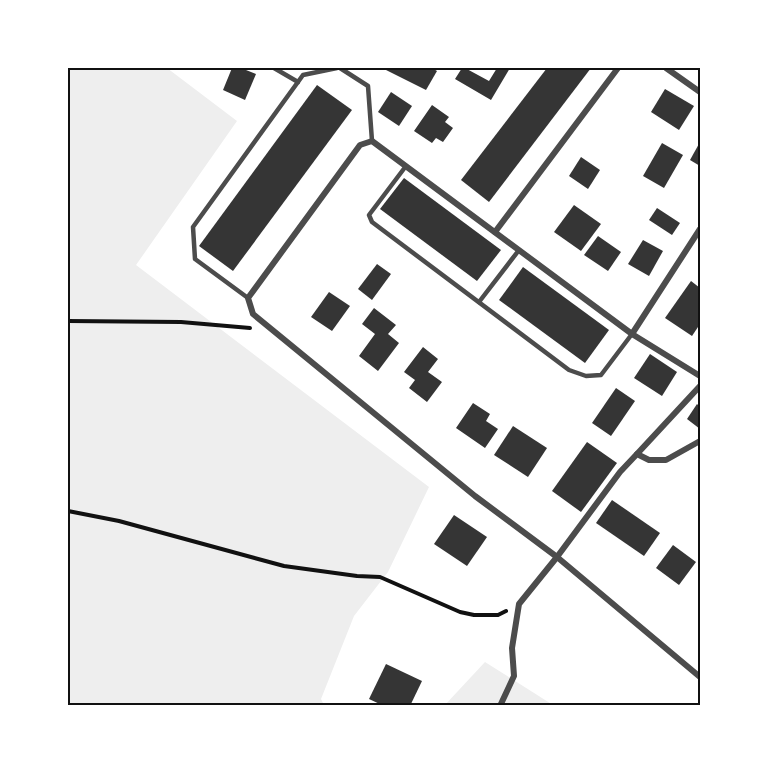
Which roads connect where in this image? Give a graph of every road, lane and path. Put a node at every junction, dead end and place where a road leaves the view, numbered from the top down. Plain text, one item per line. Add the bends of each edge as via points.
1 (274, 68) edge
2 (308, 68) edge
3 (339, 68) edge
4 (618, 68) edge
5 (666, 68) edge
6 (303, 75) junction
7 (298, 82) junction
8 (700, 92) edge
9 (372, 141) junction
10 (406, 166) junction
11 (700, 229) edge
12 (495, 232) junction
13 (519, 250) junction
14 (248, 298) junction
15 (479, 302) junction
16 (68, 321) edge
17 (272, 330) junction
18 (632, 334) junction
19 (700, 376) edge
20 (700, 386) edge
21 (700, 441) edge
22 (637, 454) junction
23 (68, 511) edge
24 (557, 557) junction
25 (519, 604) junction
26 (700, 677) edge
27 (500, 705) edge

1 - 7 lane
2 - 6 lane
3 - 6 lane
3 - 9 lane via 368,86
4 - 12 street
5 - 8 street
6 - 7 lane
7 - 14 lane via 194,227 195,259
9 - 10 street
9 - 14 street via 360,145
10 - 12 street
10 - 15 lane via 369,215 372,222
11 - 18 street
12 - 13 street
13 - 15 lane
13 - 18 street
14 - 17 street via 253,314
15 - 18 lane via 569,370 586,376 601,375
16 - 17 path via 181,322
17 - 24 street via 475,496
18 - 19 street
20 - 22 street
21 - 22 street via 666,460 649,460
22 - 24 street
23 - 25 path via 284,566 380,577 474,615 498,615
24 - 25 street
24 - 26 street
25 - 27 street via 512,648 513,676

